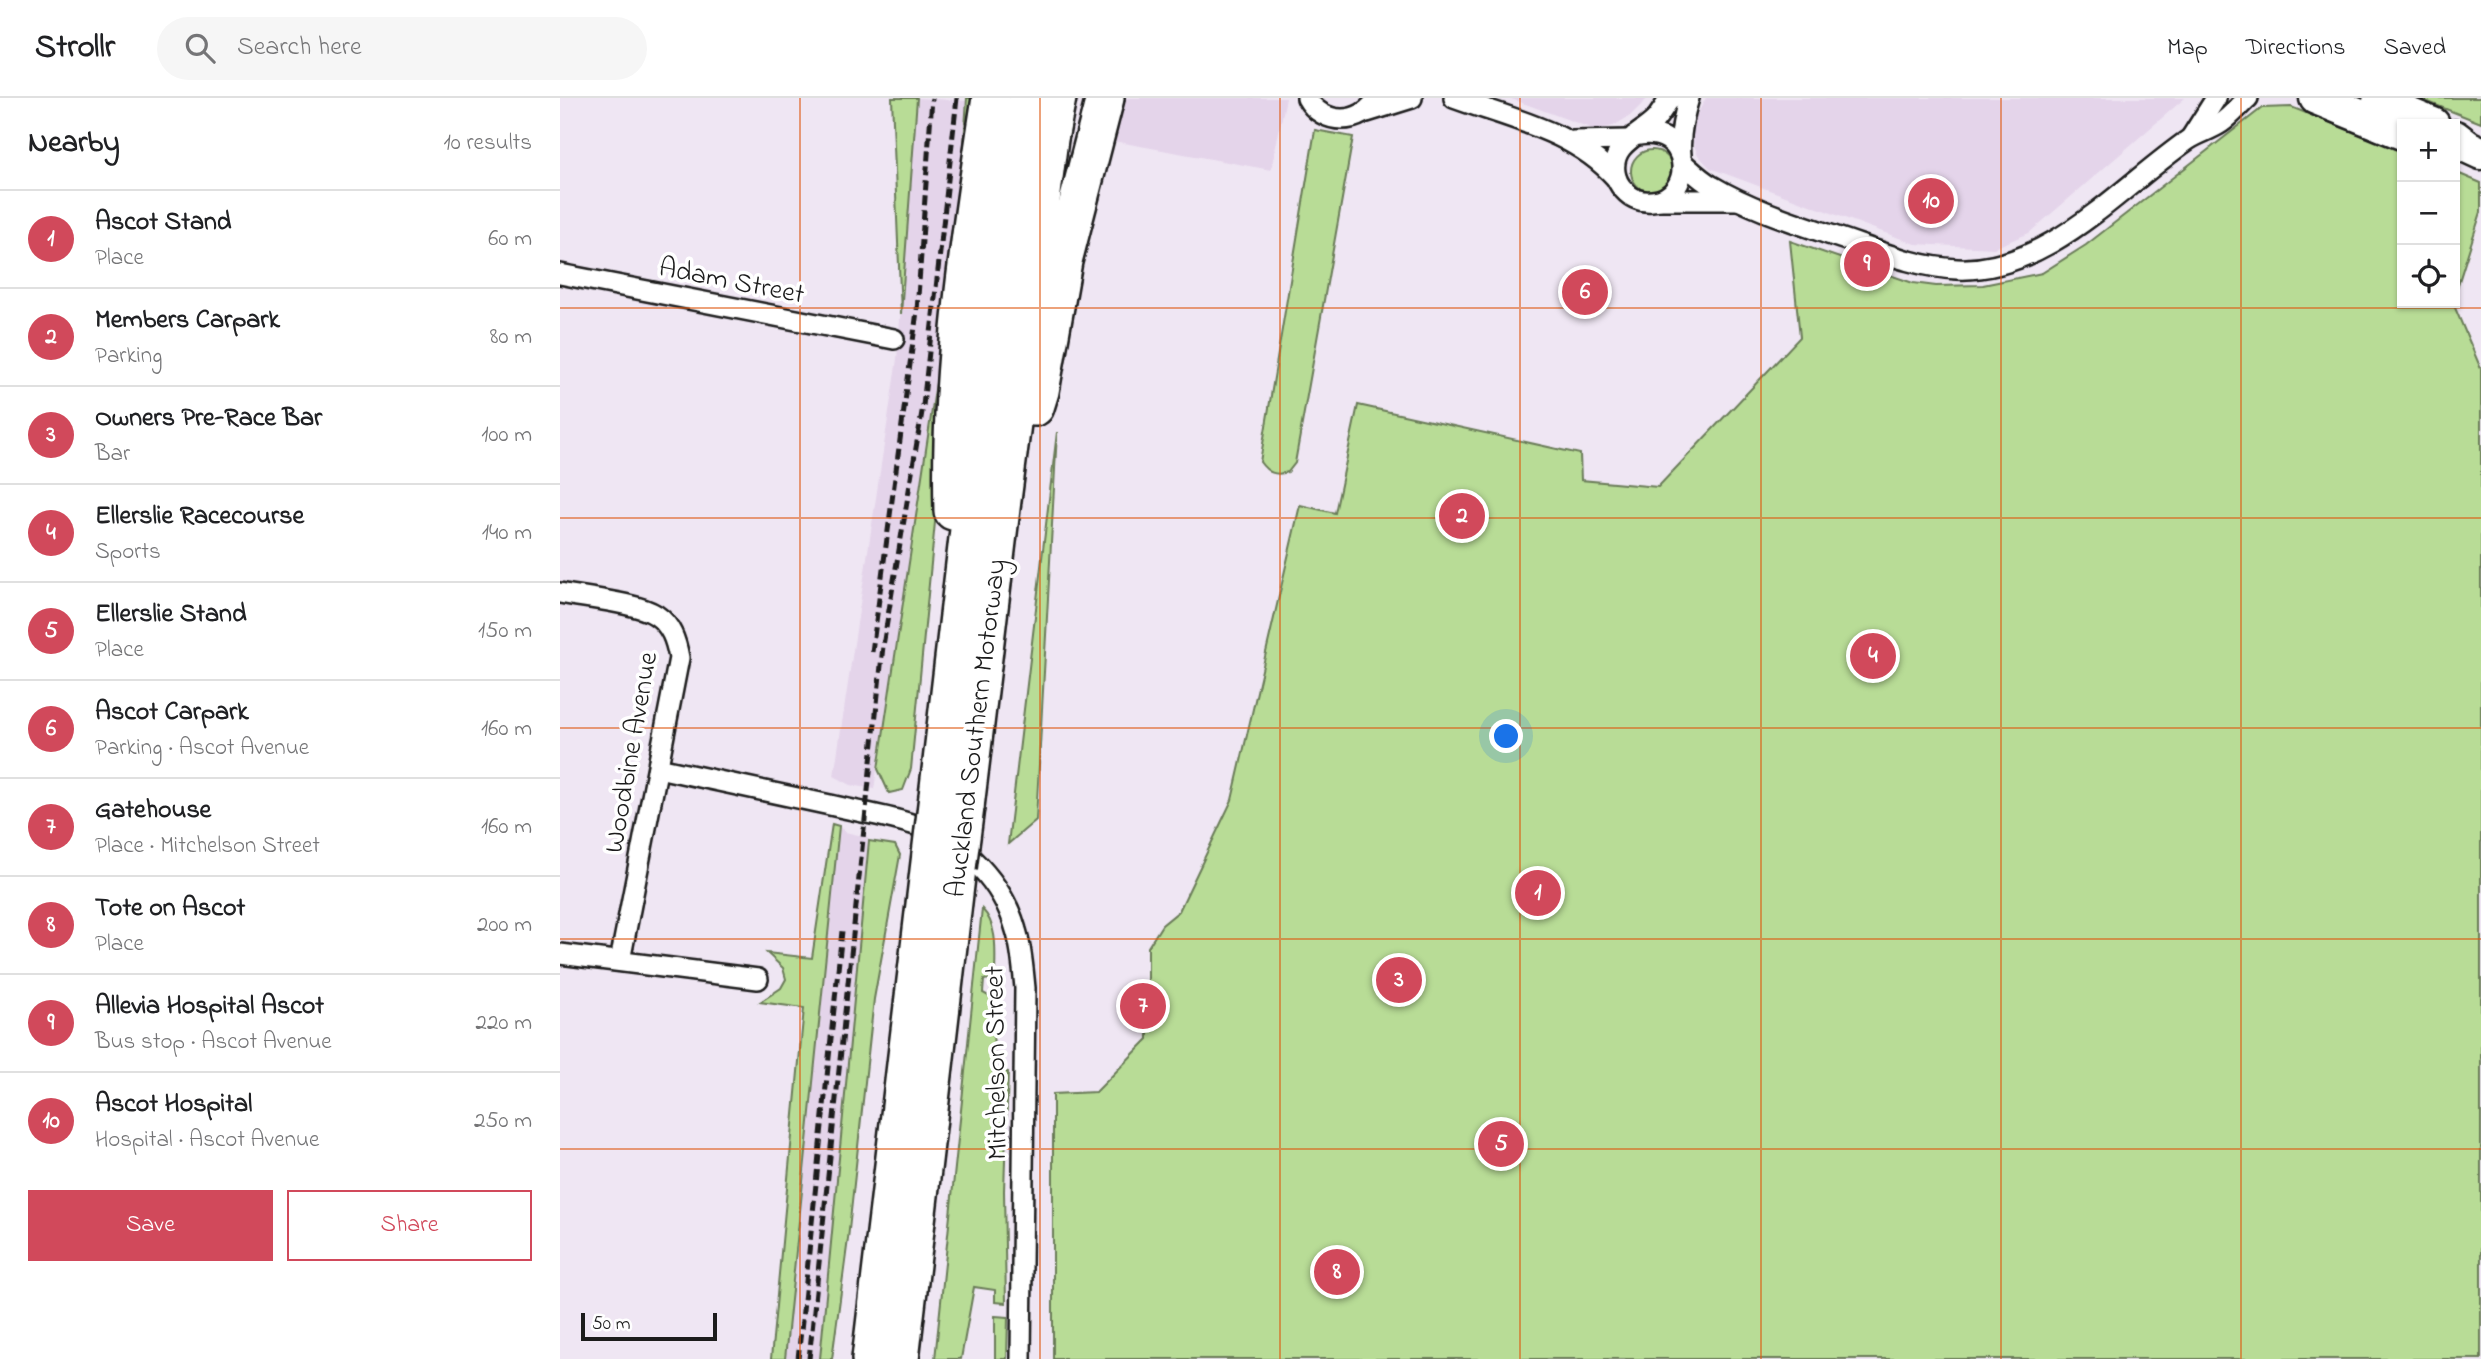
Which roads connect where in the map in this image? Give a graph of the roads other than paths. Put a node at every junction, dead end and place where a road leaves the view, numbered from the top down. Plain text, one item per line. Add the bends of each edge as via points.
1 (991, 98) edge
2 (1028, 98) edge
3 (1057, 98) edge
4 (1105, 98) edge
5 (1307, 98) edge
6 (1412, 98) edge
7 (1454, 98) edge
8 (1671, 98) edge
9 (1689, 98) edge
10 (2216, 98) edge
11 (2248, 98) edge
12 (2316, 98) edge
13 (1371, 105) edge
14 (2385, 109) edge
15 (2417, 119) edge
16 (1632, 138) junction
17 (2189, 140) junction
18 (1572, 141) junction
19 (1682, 159) junction
20 (1616, 178) junction
21 (1660, 200) junction
22 (1739, 200) junction
23 (560, 274) edge
24 (894, 339) dead end
25 (1002, 500) junction
26 (560, 593) edge
27 (957, 634) junction
28 (658, 768) junction
29 (952, 802) junction
30 (944, 861) junction
31 (560, 954) edge
32 (620, 961) junction
33 (758, 979) dead end
34 (871, 1359) edge
35 (900, 1359) edge
36 (1021, 1359) edge

1 - 27 highway via 973,215 951,447
2 - 27 highway, Auckland Southern Motorway via 999,272
3 - 25 highway, Auckland Southern Motorway
4 - 25 highway via 1063,261 1041,391
5 - 13 street via 1319,112 1342,120 1354,118
6 - 13 street
7 - 18 street
8 - 16 street
9 - 19 street via 1679,142
10 - 17 street
11 - 17 street via 2221,122
12 - 14 main road
14 - 15 main road
16 - 18 street
16 - 19 street via 1646,133 1667,138
16 - 20 street via 1615,159
17 - 22 street via 2059,237 1996,265 1958,269 1918,264
18 - 20 street
19 - 21 street via 1678,185
19 - 22 street via 1711,186
20 - 21 street via 1621,189 1637,200
21 - 22 street
23 - 24 street, Adam Street
25 - 29 highway, Auckland Southern Motorway
26 - 28 street, Woodbine Avenue via 645,611 656,615 672,632 679,657
27 - 29 highway, Auckland Southern Motorway
28 - 32 street, Woodbine Avenue
28 - 36 street, Mitchelson Street via 919,826 954,843 995,885 1016,930 1025,988
29 - 30 highway, Auckland Southern Motorway, bridge
30 - 34 highway, Auckland Southern Motorway
30 - 35 highway, Auckland Southern Motorway
31 - 32 street
32 - 33 street

